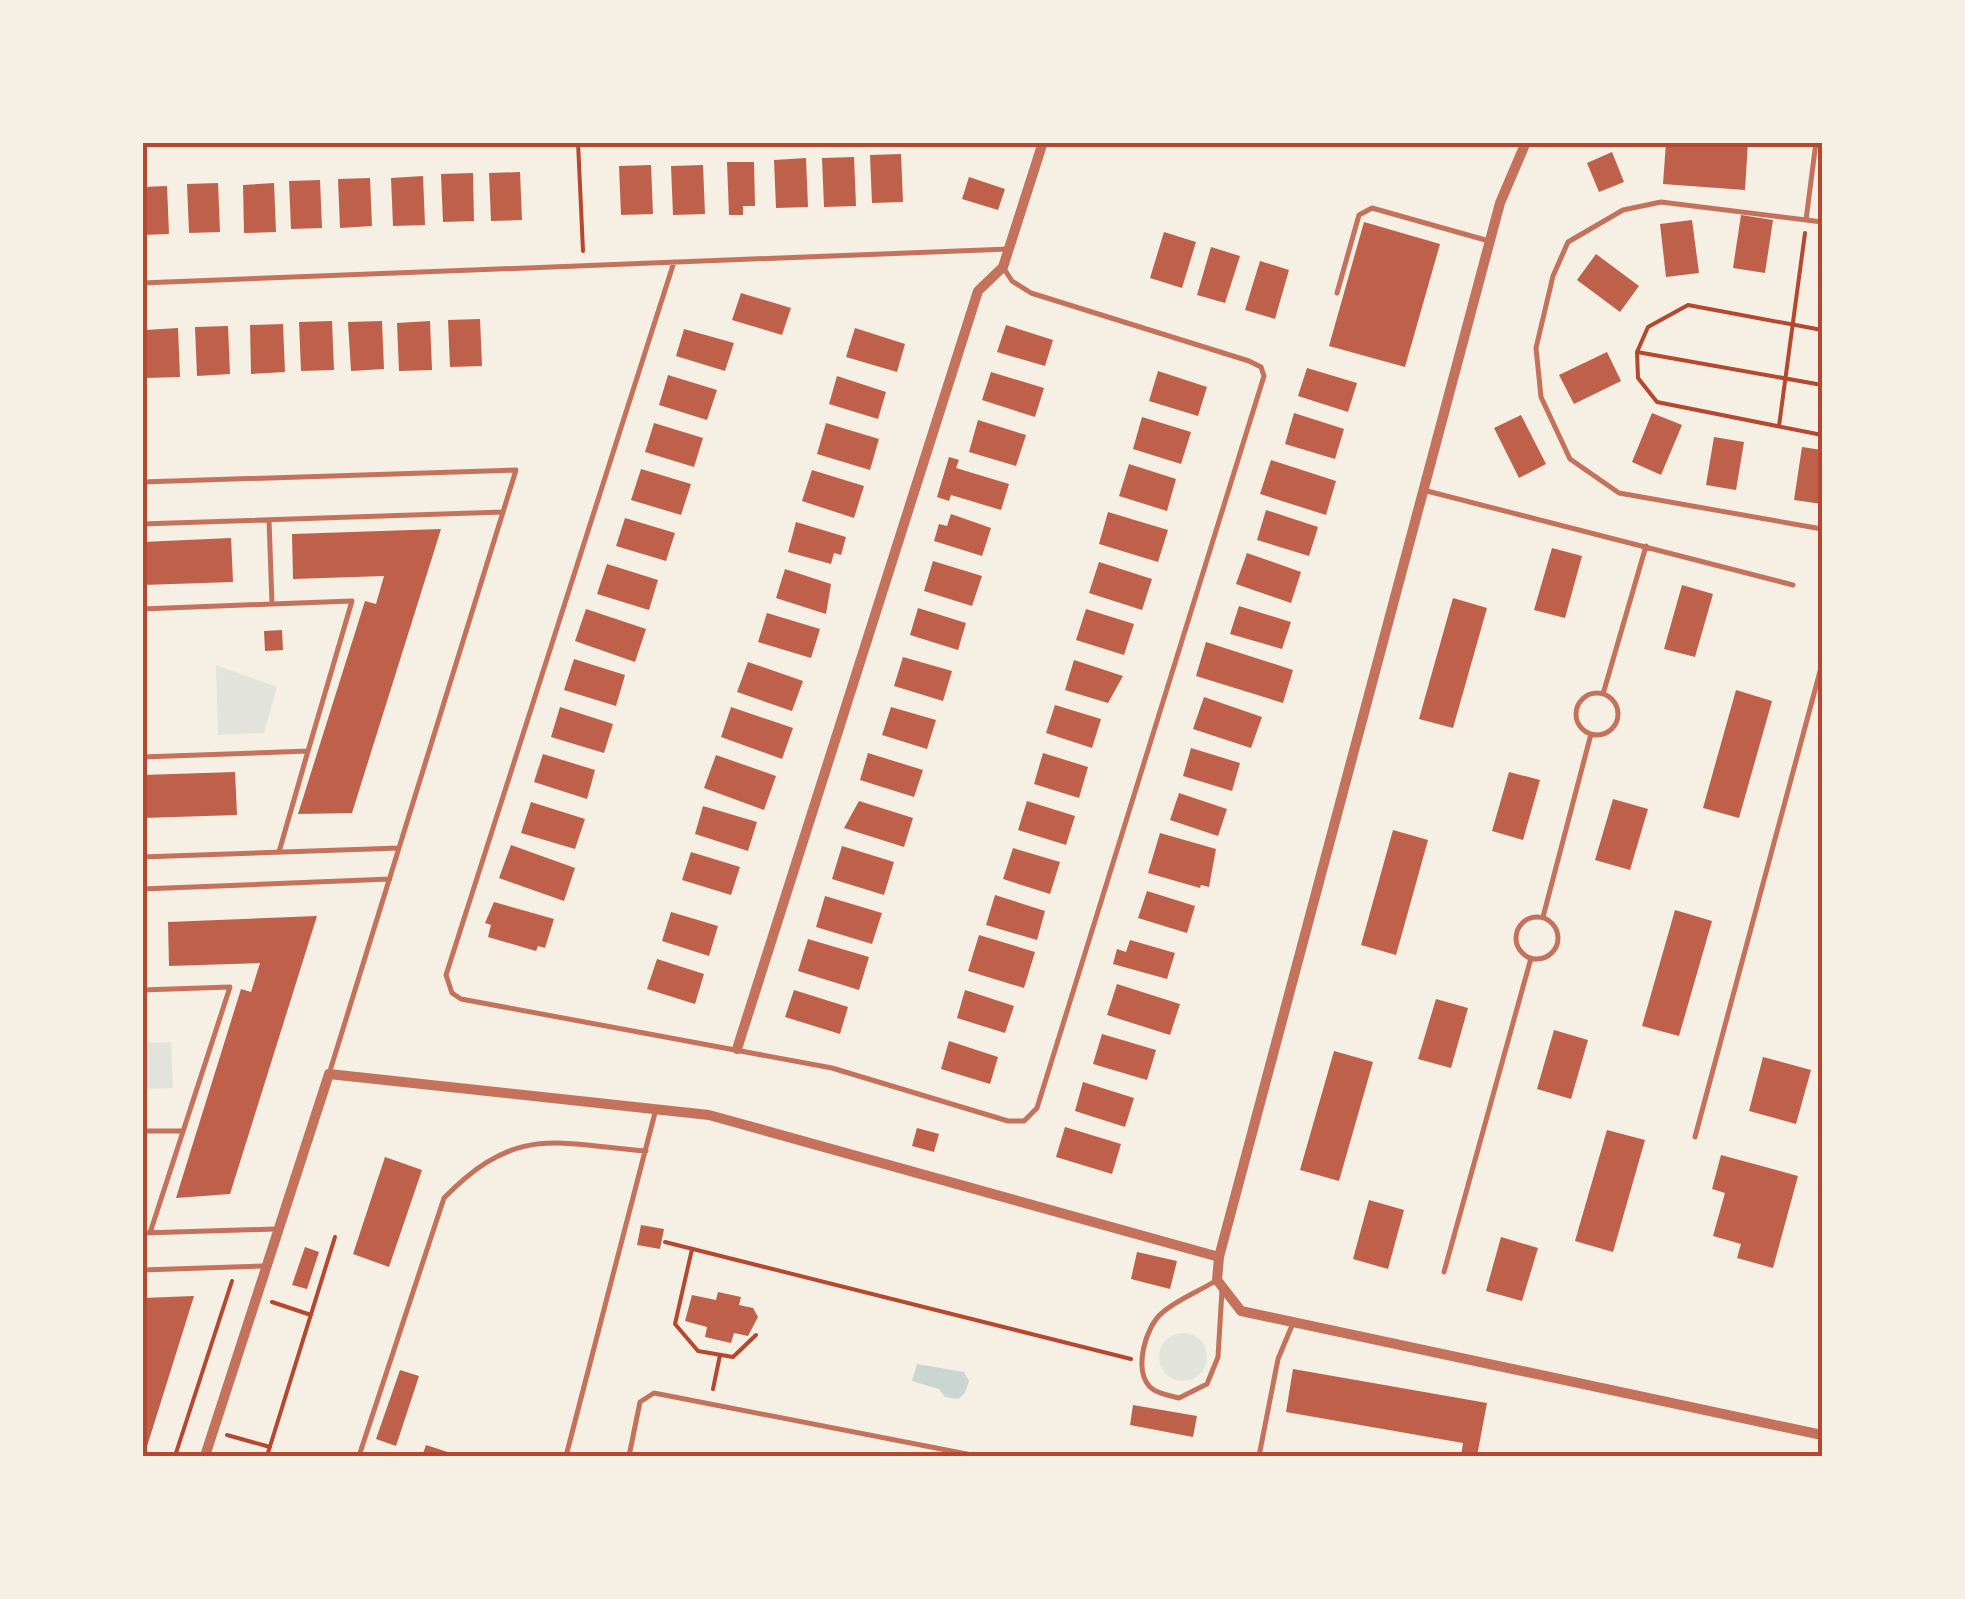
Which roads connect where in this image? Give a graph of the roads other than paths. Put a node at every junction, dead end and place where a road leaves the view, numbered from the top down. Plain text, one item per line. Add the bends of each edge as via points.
1 (1043, 142) edge
2 (1526, 142) edge
3 (1816, 142) edge
4 (1806, 220) junction
5 (1822, 222) edge
6 (1490, 241) junction
7 (1009, 249) junction
8 (674, 262) junction
9 (1003, 268) junction
10 (142, 284) edge
11 (1337, 293) dead end
12 (142, 482) edge
13 (1421, 490) junction
14 (503, 512) junction
15 (269, 520) junction
16 (142, 524) edge
17 (1822, 529) edge
18 (1646, 546) junction
19 (1793, 585) dead end
20 (272, 604) junction
21 (142, 609) edge
22 (1822, 664) edge
23 (1603, 694) junction
24 (1591, 734) junction
25 (308, 751) junction
26 (142, 757) edge
27 (399, 848) junction
28 (279, 852) junction
29 (142, 857) edge
30 (390, 879) junction
31 (142, 889) edge
32 (1544, 918) junction
33 (1531, 958) junction
34 (142, 990) edge
35 (737, 1049) junction
36 (329, 1074) junction
37 (656, 1109) junction
38 (180, 1130) junction
39 (142, 1132) edge
40 (1695, 1137) dead end
41 (646, 1151) junction
42 (278, 1229) junction
43 (146, 1233) edge
44 (1219, 1256) junction
45 (266, 1266) junction
46 (142, 1270) edge
47 (1444, 1272) dead end
48 (1220, 1285) junction
49 (1294, 1323) junction
50 (1822, 1435) edge
51 (204, 1456) edge
52 (360, 1456) edge
53 (566, 1456) edge
54 (629, 1456) edge
55 (977, 1456) edge
56 (1259, 1456) edge

1 - 7 street
2 - 6 street
3 - 4 lane
4 - 5 lane
4 - 17 lane via 1661,202 1623,210 1568,242 1536,348 1541,397 1570,459 1619,493
6 - 11 lane via 1372,208 1359,215
6 - 13 street
7 - 8 lane
7 - 9 street
8 - 10 lane
8 - 35 lane via 446,975 461,999
9 - 35 street via 978,291
9 - 35 lane via 1031,293 1249,361 1264,376 1037,1108 1024,1121 1008,1121 832,1068
12 - 14 lane via 516,470
13 - 18 lane
13 - 44 street
14 - 15 lane
14 - 27 lane
15 - 16 lane
15 - 20 lane
18 - 19 lane
18 - 23 lane
20 - 21 lane
20 - 25 lane via 352,601
22 - 40 lane
23 - 24 lane via 1582,698 1577,708 1582,728
23 - 24 lane via 1612,699 1618,720 1612,730
24 - 32 lane
25 - 26 lane
25 - 28 lane
27 - 28 lane
27 - 30 lane
28 - 29 lane
30 - 31 lane
30 - 36 lane
32 - 33 lane via 1558,933 1558,944 1542,958
32 - 33 lane via 1532,917 1517,932 1517,943
33 - 47 lane
34 - 38 lane via 230,986
36 - 37 street
36 - 42 street
37 - 41 lane
37 - 44 street via 742,1124
38 - 39 lane
38 - 43 lane
41 - 52 lane via 529,1142 470,1172 444,1198
41 - 53 lane
42 - 43 lane
42 - 45 street
44 - 48 street
45 - 46 lane
45 - 51 street
48 - 48 lane via 1218,1357 1207,1384 1179,1398 1153,1391 1143,1362 1150,1326 1164,1310
48 - 49 street via 1242,1311
49 - 50 street
49 - 56 lane via 1278,1359
54 - 55 lane via 640,1402 654,1393

